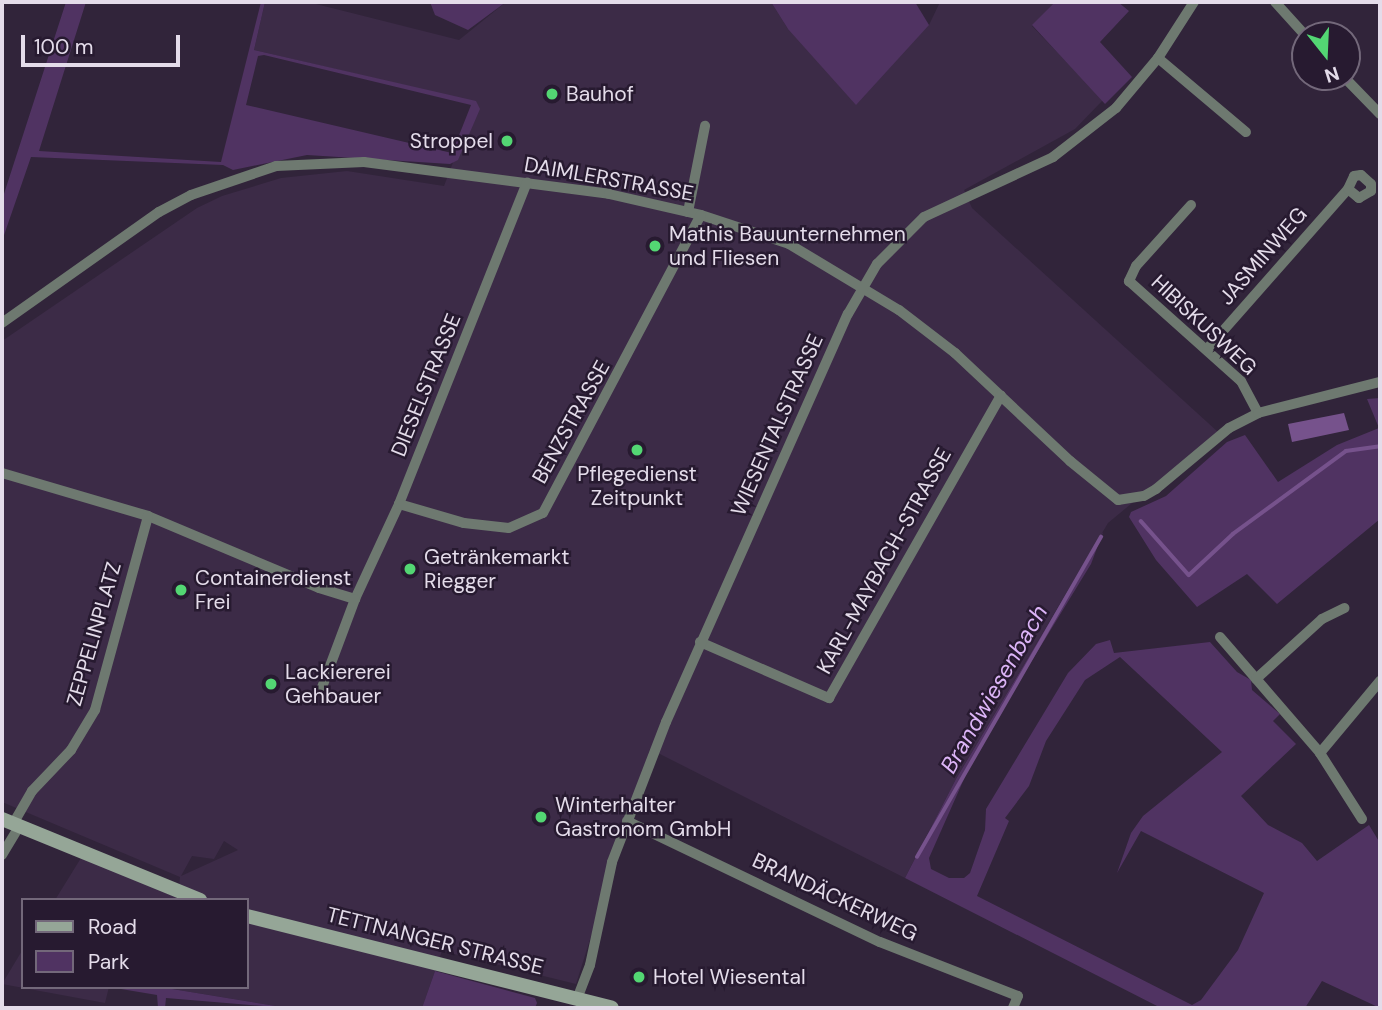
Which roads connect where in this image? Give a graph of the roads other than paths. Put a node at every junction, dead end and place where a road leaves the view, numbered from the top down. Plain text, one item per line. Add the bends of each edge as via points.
1 (1194, 2) edge
2 (1275, 2) edge
3 (1293, 21) edge
4 (1158, 58) junction
5 (1358, 91) edge
6 (1380, 114) edge
7 (705, 126) dead end
8 (1246, 132) dead end
9 (527, 183) junction
10 (1348, 189) dead end
11 (1191, 205) dead end
12 (688, 212) junction
13 (701, 215) junction
14 (864, 287) junction
15 (2, 323) edge
16 (1207, 349) junction
17 (1380, 382) edge
18 (1001, 395) junction
19 (1258, 413) junction
20 (2, 473) edge
21 (399, 504) junction
22 (148, 516) junction
23 (355, 599) junction
24 (1345, 608) dead end
25 (1220, 637) dead end
26 (700, 642) junction
27 (1256, 679) junction
28 (1378, 687) edge
29 (321, 690) dead end
30 (1320, 752) junction
31 (1362, 819) dead end
32 (627, 821) junction
33 (11, 823) edge
34 (2, 855) edge
35 (195, 898) edge
36 (248, 916) edge
37 (578, 999) junction
38 (612, 1008) edge
39 (1013, 1008) edge

1 - 4 street, WIESENTALSTRASSE
2 - 3 street
4 - 8 street
4 - 14 street, WIESENTALSTRASSE via 1116,108 1053,157 924,217 895,242
5 - 6 street
7 - 12 street
9 - 12 street, DAIMLERSTRASSE via 609,194
9 - 15 street, DAIMLERSTRASSE via 354,162 304,162 253,172 159,212
9 - 21 street, DIESELSTRASSE
10 - 16 street, JASMINWEG
11 - 16 street, HIBISKUSWEG via 1136,266 1129,281
12 - 13 street, DAIMLERSTRASSE
13 - 14 street, DAIMLERSTRASSE via 789,244
13 - 21 street, BENZSTRASSE via 543,513 509,528 464,523
14 - 18 street, DAIMLERSTRASSE via 955,353
14 - 26 street, WIESENTALSTRASSE
16 - 19 street, HIBISKUSWEG via 1241,381
17 - 19 street, DAIMLERSTRASSE
18 - 19 street, DAIMLERSTRASSE via 1110,496 1125,500 1156,489 1229,428
18 - 26 street, KARL-MAYBACH-STRASSE via 829,698
20 - 22 street
21 - 23 street, DIESELSTRASSE
22 - 23 street
22 - 33 street, ZEPPELINPLATZ via 95,710 71,750 32,791
23 - 29 street, DIESELSTRASSE
24 - 27 street via 1322,619
25 - 27 street
26 - 32 street, WIESENTALSTRASSE
27 - 30 street
28 - 30 street
30 - 31 street
32 - 37 street, WIESENTALSTRASSE
32 - 39 street, BRANDÄCKERWEG via 880,942 1018,996
33 - 34 street, ZEPPELINPLATZ
33 - 35 main road
36 - 37 main road, TETTNANGER STRASSE
37 - 38 main road, TETTNANGER STRASSE

